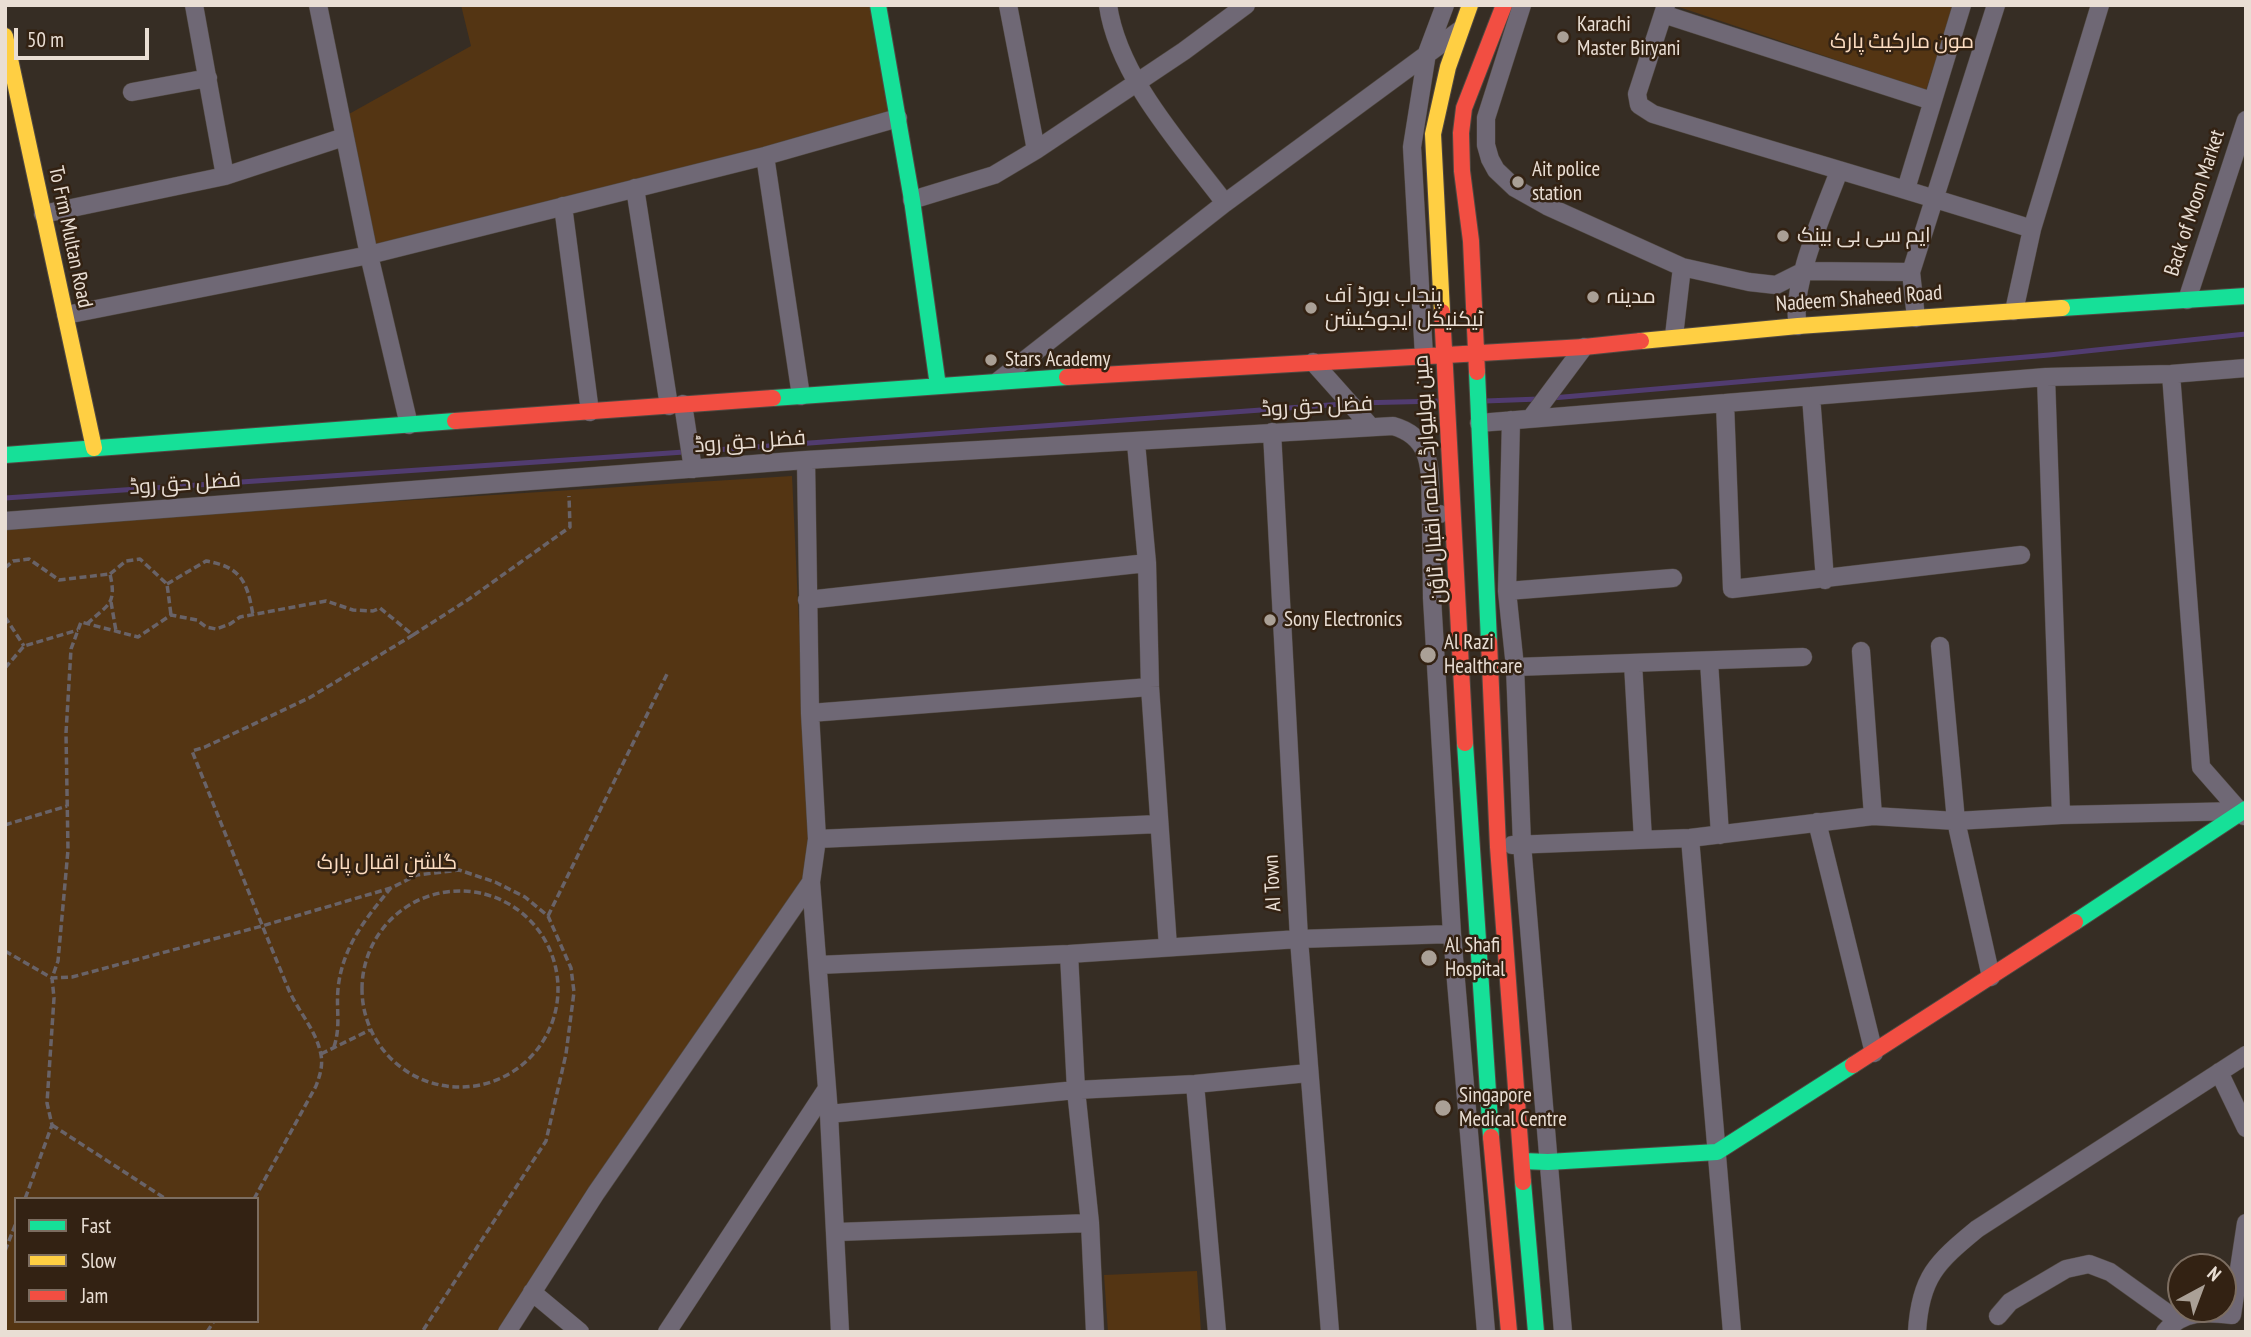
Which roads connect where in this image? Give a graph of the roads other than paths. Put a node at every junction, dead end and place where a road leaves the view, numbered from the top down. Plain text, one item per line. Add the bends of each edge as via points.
1 (194, 5) edge
2 (318, 5) edge
3 (878, 5) edge
4 (1008, 5) edge
5 (1108, 5) edge
6 (1215, 5) edge
7 (1246, 5) edge
8 (1445, 5) edge
9 (1470, 5) edge
10 (1504, 5) edge
11 (1522, 5) edge
12 (1962, 5) edge
13 (1996, 5) edge
14 (2100, 5) edge
15 (1664, 10) edge
16 (1223, 22) junction
17 (1462, 28) junction
18 (5, 36) edge
19 (1427, 54) junction
20 (208, 78) junction
21 (1136, 84) junction
22 (132, 92) dead end
23 (1932, 101) junction
24 (898, 118) junction
25 (2246, 120) edge
26 (344, 137) junction
27 (1036, 150) junction
28 (765, 156) junction
29 (1490, 159) junction
30 (1462, 171) junction
31 (1839, 171) junction
32 (225, 176) junction
33 (635, 188) junction
34 (1906, 189) junction
35 (1933, 197) junction
36 (912, 200) junction
37 (1225, 203) junction
38 (563, 206) junction
39 (43, 214) junction
40 (2032, 229) junction
41 (369, 255) junction
42 (1682, 267) junction
43 (1804, 271) junction
44 (1911, 272) junction
45 (2246, 296) edge
46 (2187, 300) junction
47 (2014, 311) junction
48 (66, 315) junction
49 (1916, 318) junction
50 (1797, 326) junction
51 (1674, 336) junction
52 (1584, 347) junction
53 (1476, 353) junction
54 (1423, 356) junction
55 (1313, 362) junction
56 (1443, 362) junction
57 (2246, 368) edge
58 (2171, 374) junction
59 (2046, 377) junction
60 (998, 382) junction
61 (938, 386) junction
62 (801, 396) junction
63 (1811, 396) junction
64 (1725, 402) junction
65 (676, 405) junction
66 (590, 412) junction
67 (1534, 415) junction
68 (1479, 418) junction
69 (1511, 420) junction
70 (409, 425) junction
71 (1371, 427) junction
72 (1272, 432) junction
73 (1136, 443) junction
74 (94, 448) junction
75 (5, 455) edge
76 (806, 460) junction
77 (692, 464) junction
78 (1454, 513) junction
79 (1431, 514) junction
80 (5, 521) edge
81 (2021, 555) dead end
82 (1147, 563) junction
83 (1673, 578) dead end
84 (1825, 580) junction
85 (1507, 591) junction
86 (807, 600) junction
87 (1940, 646) dead end
88 (1861, 651) dead end
89 (1803, 657) dead end
90 (1709, 661) junction
91 (1633, 663) junction
92 (1515, 667) junction
93 (1150, 687) junction
94 (810, 713) junction
95 (2244, 813) edge
96 (2061, 815) junction
97 (1873, 816) junction
98 (1956, 821) junction
99 (1817, 822) junction
100 (1159, 824) junction
101 (1720, 835) junction
102 (1690, 838) junction
103 (817, 839) junction
104 (1643, 840) junction
105 (1522, 844) junction
106 (1498, 847) junction
107 (811, 882) junction
108 (1452, 934) junction
109 (1299, 939) junction
110 (1168, 947) junction
111 (1069, 954) junction
112 (818, 965) junction
113 (1991, 977) junction
114 (1874, 1053) junction
115 (2246, 1055) edge
116 (2219, 1072) junction
117 (1308, 1073) junction
118 (1195, 1084) junction
119 (826, 1090) junction
120 (1076, 1090) junction
121 (829, 1114) junction
122 (2246, 1128) edge
123 (1717, 1152) junction
124 (1522, 1161) junction
125 (1548, 1162) junction
126 (1090, 1223) junction
127 (2246, 1223) edge
128 (837, 1232) junction
129 (532, 1292) junction
130 (1998, 1316) dead end
131 (2171, 1326) edge
132 (507, 1332) edge
133 (580, 1332) edge
134 (667, 1332) edge
135 (840, 1332) edge
136 (1095, 1332) edge
137 (1217, 1332) edge
138 (1331, 1332) edge
139 (1486, 1332) edge
140 (1509, 1332) edge
141 (1536, 1332) edge
142 (1563, 1332) edge
143 (1732, 1332) edge
144 (1917, 1332) edge

1 - 20 street
2 - 26 street
3 - 24 main road
4 - 27 street
5 - 21 street
6 - 16 street
7 - 16 street
8 - 19 street
9 - 17 main road, مین بولیوارڈ علامہ اقبال ٹاؤن
10 - 30 main road via 1464,108
11 - 29 street via 1486,118
12 - 23 street
13 - 35 street
14 - 40 street
15 - 23 street
15 - 31 street via 1637,94 1639,105 1653,114
16 - 21 street
17 - 19 street
17 - 56 main road, مین بولیوارڈ علامہ اقبال ٹاؤن via 1442,86 1433,134
18 - 39 main road, To Frm Multan Road
19 - 37 street
19 - 54 street via 1412,147
20 - 22 street
20 - 32 street
21 - 27 street
21 - 37 street
23 - 34 street
24 - 28 street
24 - 36 main road
25 - 46 street, Back of Moon Market
26 - 32 street
26 - 41 street
27 - 36 street via 994,175
28 - 33 street
28 - 62 street
29 - 30 street
29 - 42 street via 1525,195
30 - 53 main road via 1471,241
31 - 34 street
31 - 43 street
32 - 39 street
33 - 38 street
33 - 65 street
34 - 35 street
35 - 40 street
35 - 44 street
36 - 61 main road
37 - 60 street
38 - 41 street
38 - 66 street
39 - 48 main road, To Frm Multan Road
40 - 47 street
41 - 48 street
41 - 70 street
42 - 43 street via 1776,285
42 - 51 street
43 - 44 street
43 - 50 street via 1795,313
44 - 49 street
45 - 46 main road, Nadeem Shaheed Road
46 - 47 main road, Nadeem Shaheed Road
47 - 49 main road, Nadeem Shaheed Road
48 - 74 main road, To Frm Multan Road
49 - 50 main road, Nadeem Shaheed Road
50 - 51 main road, Nadeem Shaheed Road
51 - 52 main road, Nadeem Shaheed Road
52 - 53 main road, Nadeem Shaheed Road
52 - 67 street
53 - 56 main road, فضل حق روڈ
53 - 68 main road
54 - 55 main road, فضل حق روڈ
54 - 56 main road, فضل حق روڈ
55 - 60 main road, فضل حق روڈ
55 - 71 street
56 - 78 main road, مین بولیوارڈ علامہ اقبال ٹاؤن
57 - 58 street
58 - 59 street
58 - 95 street via 2201,767
59 - 63 street
59 - 96 street
60 - 61 main road, فضل حق روڈ
61 - 62 main road, فضل حق روڈ
62 - 65 main road, فضل حق روڈ
63 - 64 street
63 - 84 street
64 - 67 street
64 - 84 street via 1732,589
65 - 66 main road, فضل حق روڈ
65 - 77 street via 688,434
66 - 70 main road, فضل حق روڈ
67 - 69 street
68 - 69 street
68 - 106 main road
69 - 85 street
70 - 74 main road, فضل حق روڈ
71 - 72 street, فضل حق روڈ
71 - 79 street, فضل حق روڈ via 1403,429 1421,443 1428,462
72 - 73 street, فضل حق روڈ
72 - 109 street, AI Town
73 - 76 street, فضل حق روڈ
73 - 82 street
74 - 75 main road, فضل حق روڈ
76 - 77 street, فضل حق روڈ
76 - 86 street
77 - 80 street, فضل حق روڈ via 568,478
78 - 79 street
78 - 140 main road, مین بولیوارڈ علامہ اقبال ٹاؤن via 1470,827
79 - 108 street, فضل حق روڈ
81 - 84 street
82 - 86 street
82 - 93 street
83 - 85 street
85 - 92 street
86 - 94 street
87 - 98 street
88 - 97 street
89 - 90 street
90 - 91 street
90 - 101 street
91 - 92 street
91 - 104 street
92 - 105 street
93 - 94 street
93 - 100 street
94 - 103 street
95 - 96 street
95 - 113 main road
96 - 98 street
97 - 98 street
97 - 99 street
98 - 113 street
99 - 101 street
99 - 114 street
100 - 103 street
100 - 110 street
101 - 102 street
102 - 104 street
102 - 123 street
103 - 107 street
104 - 105 street
105 - 106 street
105 - 125 street
106 - 124 main road
107 - 112 street
107 - 129 street
108 - 109 street
108 - 139 street, فضل حق روڈ
109 - 110 street
109 - 117 street, AI Town
110 - 111 street
111 - 112 street
111 - 120 street
112 - 119 street
113 - 114 main road
114 - 123 main road
115 - 116 street
116 - 122 street
116 - 144 street via 1977,1229 1943,1257 1928,1279 1918,1308
117 - 118 street
117 - 138 street, AI Town
118 - 120 street
118 - 137 street
119 - 121 street
119 - 134 street
120 - 121 street
120 - 126 street
121 - 128 street
123 - 125 main road
123 - 143 street
124 - 125 main road
124 - 141 main road
125 - 142 street
126 - 128 street
126 - 136 street
127 - 131 street via 2232,1315 2191,1314
128 - 135 street
129 - 132 street
129 - 133 street
130 - 131 street via 2010,1302 2066,1269 2089,1264 2110,1272

